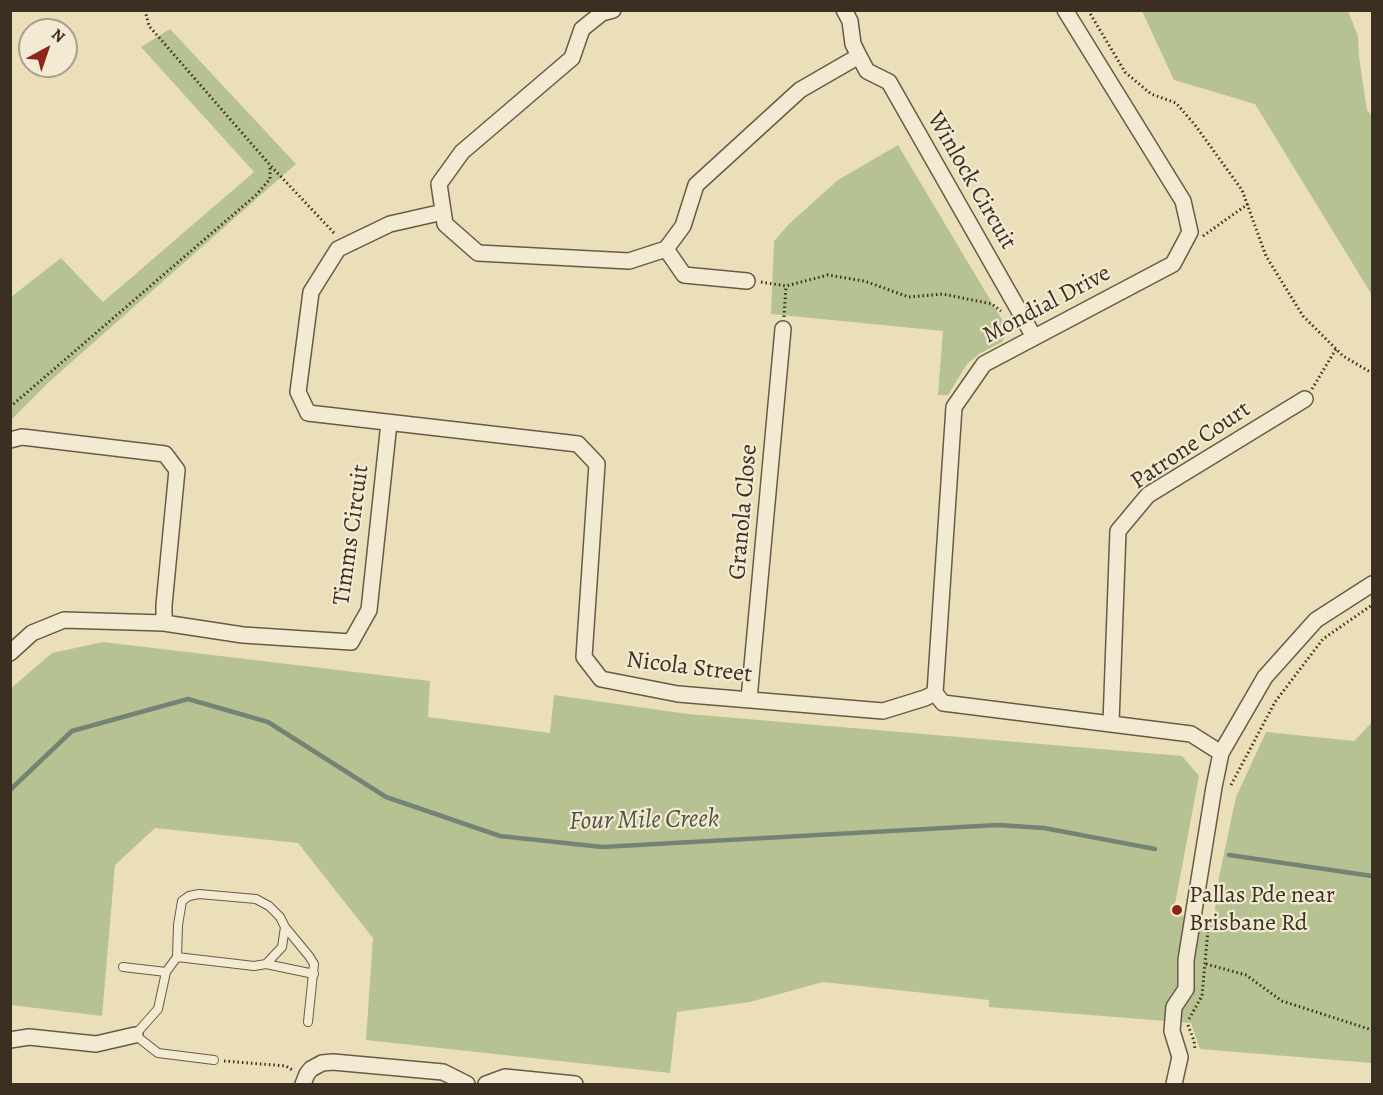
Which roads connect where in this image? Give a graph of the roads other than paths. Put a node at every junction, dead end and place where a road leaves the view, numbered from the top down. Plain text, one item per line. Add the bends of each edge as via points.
1 (613, 10) edge
2 (844, 10) edge
3 (1065, 10) edge
4 (859, 56) junction
5 (443, 212) junction
6 (666, 249) junction
7 (747, 281) road end
8 (783, 329) road end
9 (1034, 337) junction
10 (1305, 399) road end
11 (389, 423) junction
12 (10, 440) edge
13 (1372, 584) edge
14 (164, 623) junction
15 (10, 653) edge
16 (935, 693) junction
17 (749, 699) junction
18 (1111, 723) junction
19 (1221, 753) junction
20 (285, 927) junction
21 (177, 957) junction
22 (266, 964) junction
23 (123, 967) dead end
24 (166, 972) junction
25 (314, 974) junction
26 (308, 1022) dead end
27 (135, 1035) junction
28 (10, 1040) edge
29 (214, 1060) road end
30 (301, 1079) edge
31 (467, 1084) edge
32 (486, 1084) edge
33 (575, 1084) edge
34 (1174, 1084) edge

1 - 5 street via 602,13 582,29 572,58 462,152 439,184
2 - 4 street, Winlock Circuit
3 - 9 street, Mondial Drive via 1183,201 1190,232 1173,264
4 - 6 street via 800,90 696,184 683,226
4 - 9 street, Winlock Circuit via 867,71 889,82
5 - 6 street via 445,224 478,253 629,261
5 - 11 street, Nicola Street via 390,224 338,249 311,292 298,392 308,413
6 - 7 street via 684,275
8 - 17 street, Granola Close
9 - 16 street, Mondial Drive via 984,364 954,407
10 - 18 street, Patrone Court via 1148,495 1118,531
11 - 14 street, Timms Circuit via 369,610 351,642 243,635
11 - 17 street, Nicola Street via 578,444 597,464 584,657 601,679 678,694
12 - 14 street via 22,437 165,454 177,470
13 - 19 street via 1316,620 1265,677
14 - 15 street, Timms Circuit via 64,620 32,633
16 - 17 street, Nicola Street via 883,711
16 - 18 street via 944,704
18 - 19 street via 1191,735
19 - 34 street via 1222,788 1186,960 1186,989 1174,1007 1172,1031 1180,1057
20 - 21 lane via 269,906 256,899 215,894 189,896 182,901
20 - 22 lane via 282,947
20 - 25 lane via 314,964
21 - 22 lane
21 - 24 lane
22 - 25 lane
23 - 24 lane
24 - 27 lane via 158,1008
25 - 26 lane
27 - 28 street via 96,1044 29,1037
27 - 29 lane via 158,1053
30 - 31 street via 322,1063 333,1062 443,1072
32 - 33 street via 506,1077

